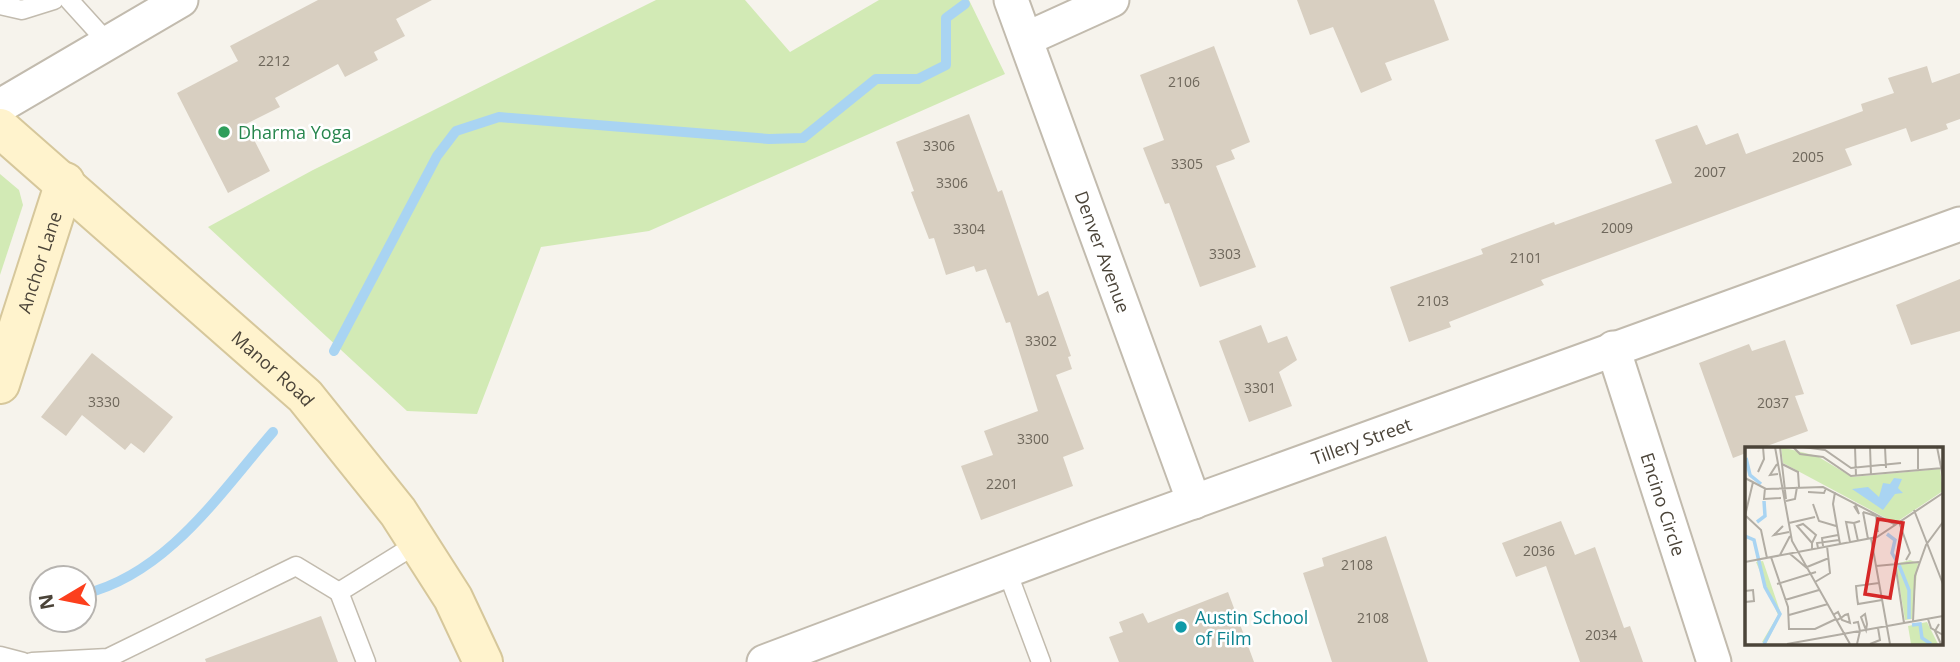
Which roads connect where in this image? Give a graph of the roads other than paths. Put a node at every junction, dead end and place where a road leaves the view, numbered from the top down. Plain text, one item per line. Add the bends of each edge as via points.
1 (54, 0) edge
2 (69, 0) edge
3 (181, 0) edge
4 (1011, 0) edge
5 (1112, 0) edge
6 (0, 5) edge
7 (1026, 39) junction
8 (108, 43) junction
9 (0, 106) edge
10 (0, 128) edge
11 (65, 182) junction
12 (1960, 224) edge
13 (1613, 348) junction
14 (0, 384) edge
15 (1194, 502) junction
16 (418, 543) junction
17 (1007, 571) junction
18 (339, 592) junction
19 (0, 656) edge
20 (23, 662) edge
21 (32, 662) edge
22 (366, 662) edge
23 (482, 662) edge
24 (764, 662) edge
25 (1041, 662) edge
26 (1714, 662) edge

1 - 6 lane via 22,9
2 - 8 lane
3 - 8 street
4 - 7 street, Denver Avenue
5 - 7 street
7 - 15 street, Denver Avenue
8 - 9 street
10 - 11 main road, Manor Road
11 - 14 main road, Anchor Lane
11 - 16 main road, Manor Road via 305,396 356,455
12 - 13 street, Tillery Street
13 - 15 street, Tillery Street
13 - 26 street, Encino Circle
15 - 17 street, Tillery Street
16 - 18 lane
16 - 23 main road, Manor Road via 453,598
17 - 24 street, Tillery Street
17 - 25 lane
18 - 21 lane via 296,566 107,658
18 - 22 lane
19 - 20 lane

